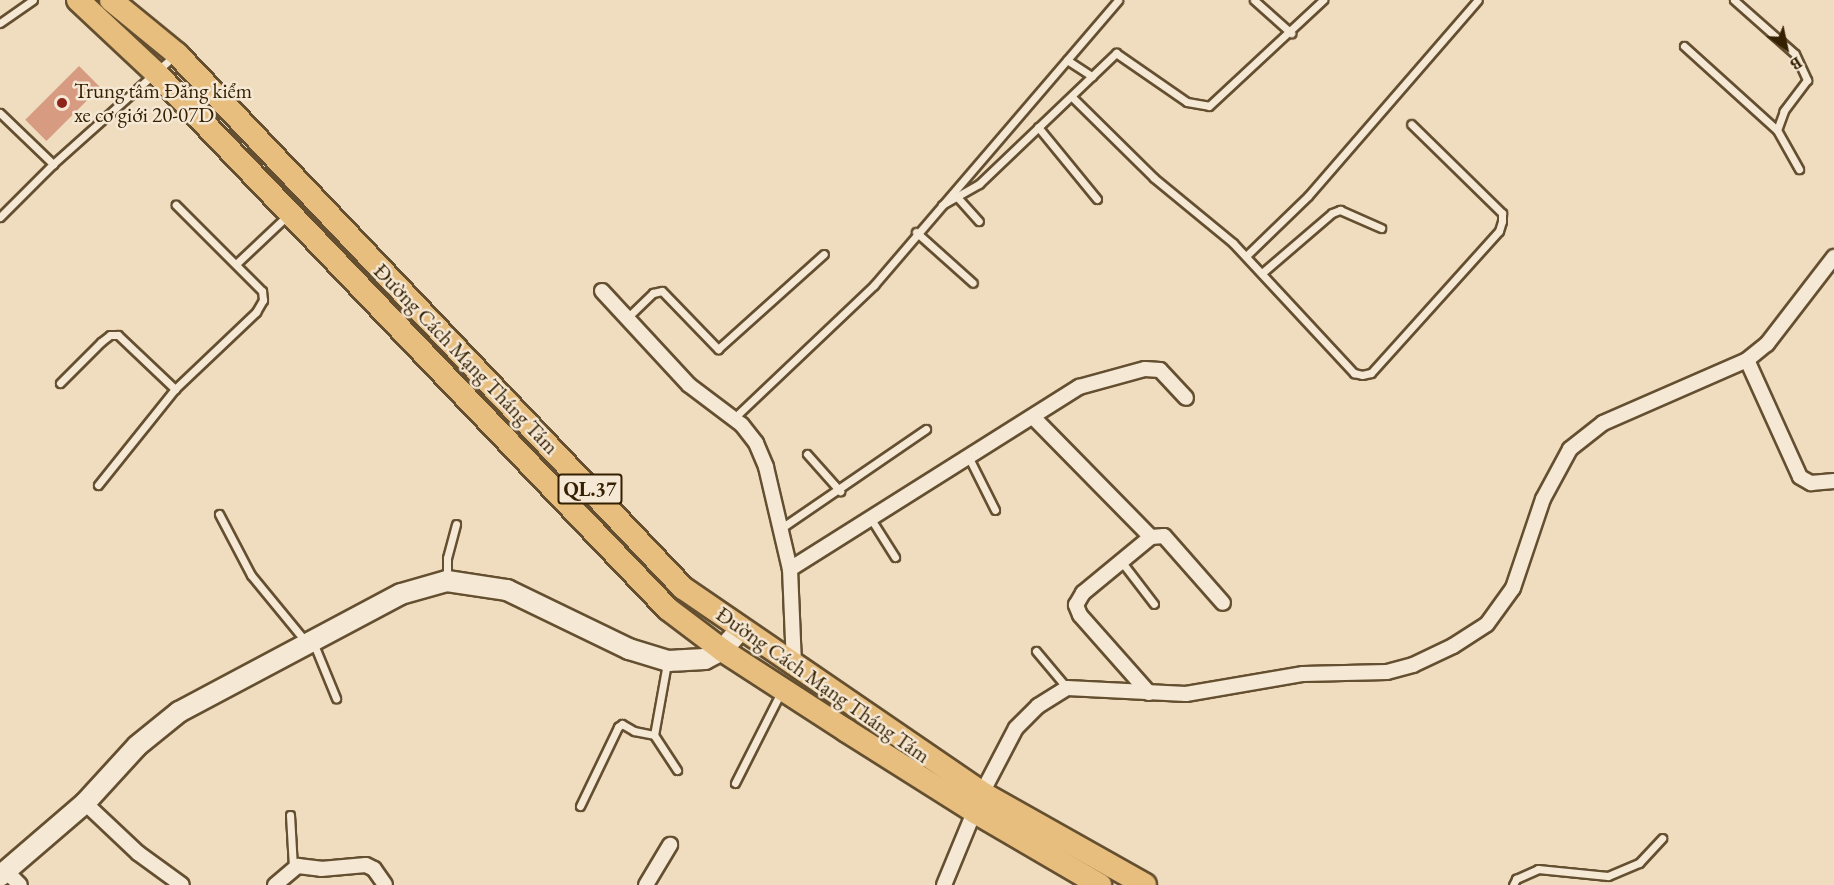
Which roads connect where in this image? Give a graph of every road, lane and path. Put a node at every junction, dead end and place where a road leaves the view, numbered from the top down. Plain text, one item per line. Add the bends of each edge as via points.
1 (33, 0) edge
2 (78, 0) edge
3 (111, 0) edge
4 (1118, 0) edge
5 (1254, 0) edge
6 (1323, 0) edge
7 (1478, 0) edge
8 (1734, 0) edge
9 (0, 22) edge
10 (1291, 33) junction
11 (1684, 46) dead end
12 (177, 54) junction
13 (1067, 60) junction
14 (156, 73) junction
15 (1092, 76) junction
16 (1072, 98) junction
17 (0, 113) edge
18 (1411, 124) dead end
19 (1038, 127) junction
20 (1777, 130) junction
21 (53, 164) junction
22 (1799, 169) dead end
23 (958, 198) junction
24 (1096, 199) dead end
25 (176, 205) dead end
26 (938, 207) junction
27 (290, 213) junction
28 (0, 217) edge
29 (979, 221) dead end
30 (1381, 228) dead end
31 (916, 232) junction
32 (824, 254) dead end
33 (1246, 256) junction
34 (1834, 256) edge
35 (237, 264) junction
36 (1262, 273) junction
37 (973, 283) dead end
38 (602, 291) dead end
39 (627, 318) junction
40 (1747, 360) junction
41 (60, 383) dead end
42 (176, 389) junction
43 (1186, 398) dead end
44 (1033, 417) junction
45 (733, 419) junction
46 (926, 429) dead end
47 (807, 454) dead end
48 (969, 458) junction
49 (1834, 481) edge
50 (98, 485) dead end
51 (840, 491) junction
52 (995, 510) dead end
53 (219, 514) dead end
54 (871, 519) junction
55 (456, 524) dead end
56 (780, 528) junction
57 (1151, 537) junction
58 (895, 557) dead end
59 (1121, 561) junction
60 (790, 569) junction
61 (447, 581) junction
62 (1223, 603) dead end
63 (1154, 604) dead end
64 (741, 629) junction
65 (309, 640) junction
66 (722, 650) junction
67 (1036, 651) dead end
68 (668, 661) junction
69 (794, 665) junction
70 (783, 687) junction
71 (1066, 688) junction
72 (1149, 693) junction
73 (336, 698) dead end
74 (654, 735) junction
75 (677, 770) dead end
76 (735, 783) dead end
77 (85, 803) junction
78 (979, 803) junction
79 (580, 806) dead end
80 (290, 815) dead end
81 (1662, 838) dead end
82 (670, 845) dead end
83 (293, 867) junction
84 (9, 878) edge
85 (182, 885) edge
86 (275, 885) edge
87 (386, 885) edge
88 (646, 885) edge
89 (944, 885) edge
90 (1100, 885) edge
91 (1145, 885) edge
92 (1513, 885) edge

1 - 9 lane
2 - 14 main road, Đường Cách Mạng Tháng Tám / QL.37
3 - 12 main road, Đường Cách Mạng Tháng Tám / QL.37
4 - 13 lane
5 - 10 lane
6 - 10 lane
7 - 33 lane via 1308,196
8 - 20 lane via 1795,54 1807,80 1784,111
10 - 15 lane via 1209,106 1187,102 1122,54 1110,56
11 - 20 lane
12 - 14 lane
12 - 64 main road, Đường Cách Mạng Tháng Tám / QL.37 via 683,588
13 - 15 lane
13 - 26 lane
14 - 21 lane
14 - 27 main road, Đường Cách Mạng Tháng Tám / QL.37
15 - 16 lane
16 - 19 lane
16 - 33 lane via 1154,178
17 - 21 lane
18 - 36 lane via 1502,213 1502,221 1500,231 1371,373 1354,373
19 - 23 lane via 979,184
19 - 24 lane
20 - 22 lane
21 - 28 lane
23 - 26 lane
23 - 29 lane
25 - 35 lane
26 - 31 lane
27 - 35 lane
27 - 66 main road, Đường Cách Mạng Tháng Tám / QL.37 via 668,609
30 - 36 lane via 1340,210 1332,213
31 - 37 lane
31 - 45 lane via 874,285
32 - 39 lane via 718,349 662,291 653,293
33 - 36 lane
34 - 40 street via 1767,344
35 - 42 lane via 262,291 263,300 256,312
38 - 39 street
39 - 45 street via 705,400
40 - 49 street via 1800,477 1811,483
40 - 72 street via 1603,423 1570,449 1543,500 1513,588 1487,624 1453,646 1413,665 1387,672 1303,674 1186,694
41 - 42 lane via 100,342 118,335
42 - 50 lane
43 - 44 street via 1170,377 1160,370 1145,369 1079,387
44 - 48 street
44 - 57 street
45 - 56 street via 756,443
46 - 51 lane
47 - 51 lane
48 - 52 lane
48 - 54 street
51 - 56 lane
53 - 65 lane via 251,575
54 - 58 lane
54 - 60 street
55 - 61 lane via 447,558
56 - 60 street
57 - 59 street
57 - 62 street via 1169,538
59 - 63 lane
59 - 72 street via 1083,593 1076,605 1080,615
60 - 69 street
61 - 65 main road via 401,594
61 - 68 main road via 507,590 629,650
64 - 66 main road
64 - 69 main road, Đường Cách Mạng Tháng Tám / QL.37
65 - 73 lane
65 - 77 main road via 179,712 137,746
66 - 68 main road via 705,659
66 - 70 main road, Đường Cách Mạng Tháng Tám / QL.37
67 - 71 lane
68 - 74 lane
69 - 78 main road, Đường Cách Mạng Tháng Tám / QL.37
70 - 76 lane
70 - 78 main road, Đường Cách Mạng Tháng Tám / QL.37
71 - 72 street
71 - 78 street via 1038,705 1016,728
74 - 75 lane
74 - 79 lane via 622,724 618,727
77 - 84 main road
77 - 85 street via 138,853
78 - 89 street
78 - 90 main road, Đường Cách Mạng Tháng Tám / QL.37
78 - 91 main road, Đường Cách Mạng Tháng Tám / QL.37
80 - 83 lane
81 - 92 lane via 1639,863 1608,876 1538,869 1516,879
82 - 88 street
83 - 86 street
83 - 87 street via 366,865

